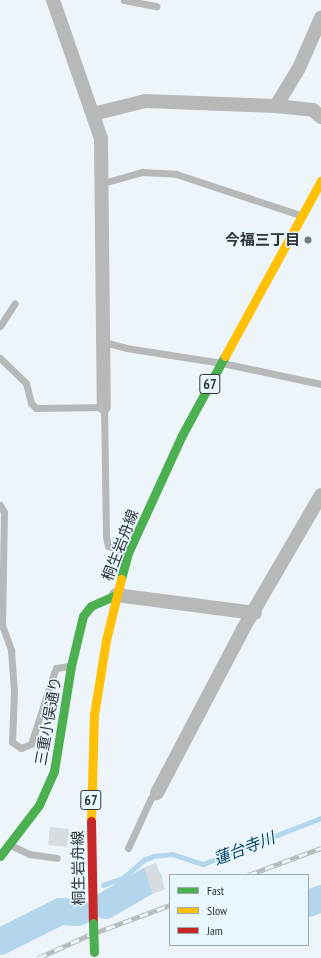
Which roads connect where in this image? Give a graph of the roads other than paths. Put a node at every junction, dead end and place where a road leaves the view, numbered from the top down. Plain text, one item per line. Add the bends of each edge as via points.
1 (53, 0) edge
2 (124, 0) edge
3 (156, 6) dead end
4 (321, 18) edge
5 (276, 106) junction
6 (93, 114) junction
7 (321, 117) edge
8 (321, 182) edge
9 (102, 183) junction
10 (302, 216) junction
11 (15, 303) dead end
12 (0, 326) edge
13 (104, 342) junction
14 (0, 358) edge
15 (222, 363) junction
16 (321, 384) edge
17 (104, 406) junction
18 (321, 495) edge
19 (0, 505) edge
20 (317, 512) edge
21 (128, 553) junction
22 (116, 595) junction
23 (255, 613) junction
24 (71, 666) junction
25 (157, 793) joint
26 (0, 842) edge
27 (10, 845) junction
28 (128, 848) dead end
29 (0, 856) edge
30 (57, 858) dead end
31 (94, 955) edge

1 - 6 street
2 - 3 lane
4 - 5 street via 299,68
5 - 6 street via 145,101
5 - 7 street via 313,110
6 - 9 street via 101,140
8 - 10 main road, 桐生岩舟線 / 67
9 - 10 lane via 142,172 176,174
9 - 13 street
10 - 15 main road, 桐生岩舟線 / 67
11 - 12 lane
13 - 15 lane via 126,348
13 - 17 street
14 - 17 lane via 26,383 31,403 36,408
15 - 16 lane
15 - 21 main road, 桐生岩舟線 / 67 via 181,437
17 - 21 lane via 106,536 108,546
18 - 20 street
19 - 24 lane via 4,512 2,625 11,650 14,692 12,742 21,748 31,744 56,668
20 - 23 street
21 - 22 main road, 桐生岩舟線 / 67
22 - 23 street
22 - 24 main road, 三重小俣通り via 87,610 79,627
22 - 31 main road, 桐生岩舟線 / 67, bridge via 99,676 93,723 90,795
23 - 25 street via 244,629
24 - 27 main road, 三重小俣通り via 54,771 39,805
25 - 28 lane via 151,798
26 - 27 main road
27 - 29 main road, 三重小俣通り
27 - 30 lane via 29,854

